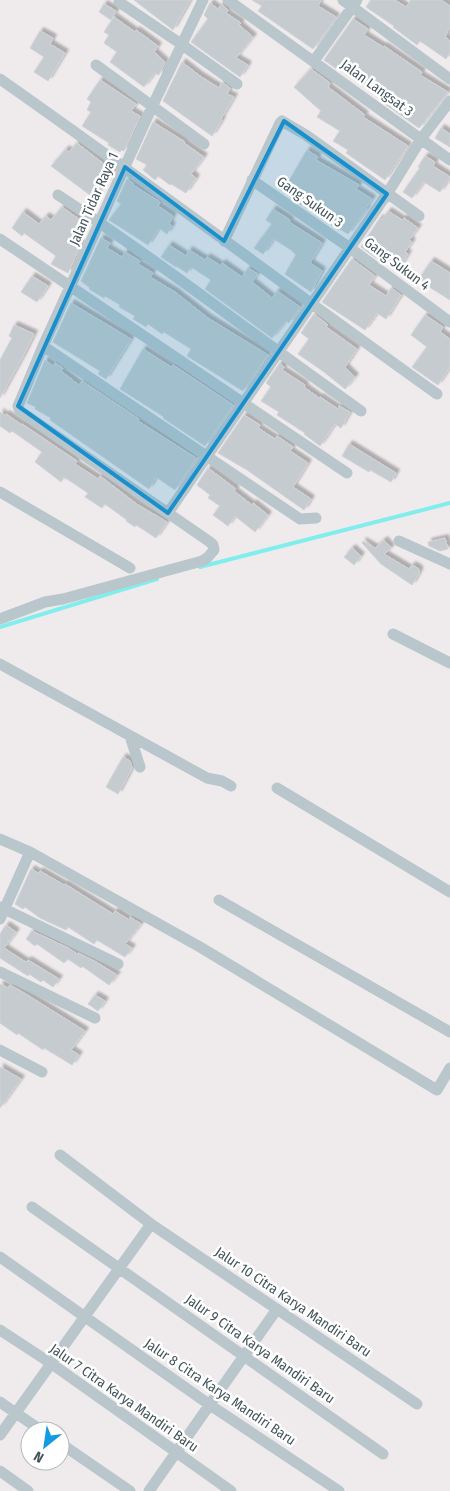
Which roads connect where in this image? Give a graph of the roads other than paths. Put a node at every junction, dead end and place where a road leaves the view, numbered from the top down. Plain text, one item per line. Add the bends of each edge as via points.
1 (203, 0) edge
2 (228, 0) edge
3 (118, 2) dead end
4 (351, 2) edge
5 (181, 44) junction
6 (314, 61) junction
7 (96, 65) dead end
8 (0, 79) edge
9 (450, 79) edge
10 (237, 84) dead end
11 (450, 101) edge
12 (152, 107) junction
13 (422, 140) junction
14 (204, 144) dead end
15 (450, 160) edge
16 (125, 167) junction
17 (252, 180) junction
18 (387, 194) junction
19 (58, 196) dead end
20 (419, 216) dead end
21 (100, 223) junction
22 (0, 239) edge
23 (224, 240) junction
24 (350, 248) junction
25 (71, 286) junction
26 (311, 304) junction
27 (450, 322) edge
28 (43, 346) junction
29 (278, 353) junction
30 (437, 394) dead end
31 (243, 403) junction
32 (361, 411) dead end
33 (207, 456) junction
34 (347, 473) dead end
35 (0, 492) edge
36 (168, 513) junction
37 (316, 518) dead end
38 (399, 541) dead end
39 (450, 564) edge
40 (130, 568) dead end
41 (0, 619) edge
42 (393, 634) dead end
43 (450, 663) edge
44 (0, 664) edge
45 (130, 736) junction
46 (140, 767) dead end
47 (231, 786) dead end
48 (276, 788) dead end
49 (0, 839) edge
50 (30, 852) junction
51 (450, 892) edge
52 (219, 900) dead end
53 (2, 912) edge
54 (118, 964) dead end
55 (0, 972) edge
56 (95, 1018) dead end
57 (450, 1032) edge
58 (0, 1050) edge
59 (450, 1068) edge
60 (42, 1072) dead end
61 (60, 1155) dead end
62 (32, 1208) dead end
63 (151, 1224) junction
64 (3, 1259) edge
65 (119, 1268) junction
66 (277, 1309) junction
67 (85, 1316) junction
68 (0, 1330) edge
69 (244, 1356) junction
70 (52, 1364) junction
71 (0, 1402) edge
72 (417, 1404) dead end
73 (210, 1405) junction
74 (16, 1413) junction
75 (28, 1421) edge
76 (0, 1435) edge
77 (70, 1450) edge
78 (176, 1453) junction
79 (383, 1454) dead end
80 (0, 1471) edge
81 (28, 1491) edge
82 (130, 1491) edge
83 (149, 1491) edge
84 (231, 1491) edge
85 (339, 1491) edge

1 - 5 street, Jalan Tidar Raya 1
2 - 6 street, Jalan Langsat 3
3 - 5 street
4 - 6 street
4 - 9 street
5 - 10 street
5 - 12 street, Jalan Tidar Raya 1
6 - 13 street, Jalan Langsat 3
7 - 12 street
8 - 16 street
11 - 13 street
12 - 14 street
12 - 16 street, Jalan Tidar Raya 1
13 - 15 street, Jalan Langsat 3
13 - 18 street
16 - 21 street, Jalan Tidar Raya 1
16 - 23 street
17 - 18 street via 282,121
17 - 23 street
17 - 24 street, Gang Sukun 3
18 - 20 street
18 - 24 street
19 - 21 street
21 - 25 street, Jalan Tidar Raya 1
21 - 29 street
22 - 25 street
23 - 26 street
24 - 26 street
24 - 27 street, Gang Sukun 4
25 - 28 street, Jalan Tidar Raya 1
25 - 31 street
26 - 29 street
26 - 30 street
28 - 33 street
28 - 36 street, Jalan Tidar Raya 1 via 19,402 20,411
29 - 31 street
29 - 32 street
31 - 33 street
31 - 34 street
33 - 36 street
33 - 37 street via 300,519
35 - 40 street
36 - 41 street via 213,545 214,550 207,558 45,602
38 - 39 street
42 - 43 street
44 - 45 street
45 - 46 street
45 - 47 street via 207,778
48 - 51 street
49 - 50 street
50 - 53 street
50 - 59 street via 200,947 437,1090
52 - 57 street
53 - 54 street
55 - 56 street
58 - 60 street
61 - 63 street, Jalur 10 Citra Karya Mandiri Baru
62 - 65 street, Jalur 9 Citra Karya Mandiri Baru
63 - 65 street
63 - 66 street, Jalur 10 Citra Karya Mandiri Baru
64 - 67 street, Jalur 8 Citra Karya Mandiri Baru
65 - 67 street
65 - 69 street, Jalur 9 Citra Karya Mandiri Baru
66 - 69 street
66 - 72 street, Jalur 10 Citra Karya Mandiri Baru
67 - 70 street
67 - 73 street, Jalur 8 Citra Karya Mandiri Baru
68 - 70 street, Jalur 7 Citra Karya Mandiri Baru
69 - 73 street
69 - 79 street, Jalur 9 Citra Karya Mandiri Baru
70 - 74 street
70 - 78 street, Jalur 7 Citra Karya Mandiri Baru
71 - 74 street
73 - 78 street
73 - 85 street, Jalur 8 Citra Karya Mandiri Baru
74 - 75 street
74 - 76 street
77 - 82 street
78 - 83 street
78 - 84 street, Jalur 7 Citra Karya Mandiri Baru
80 - 81 street

